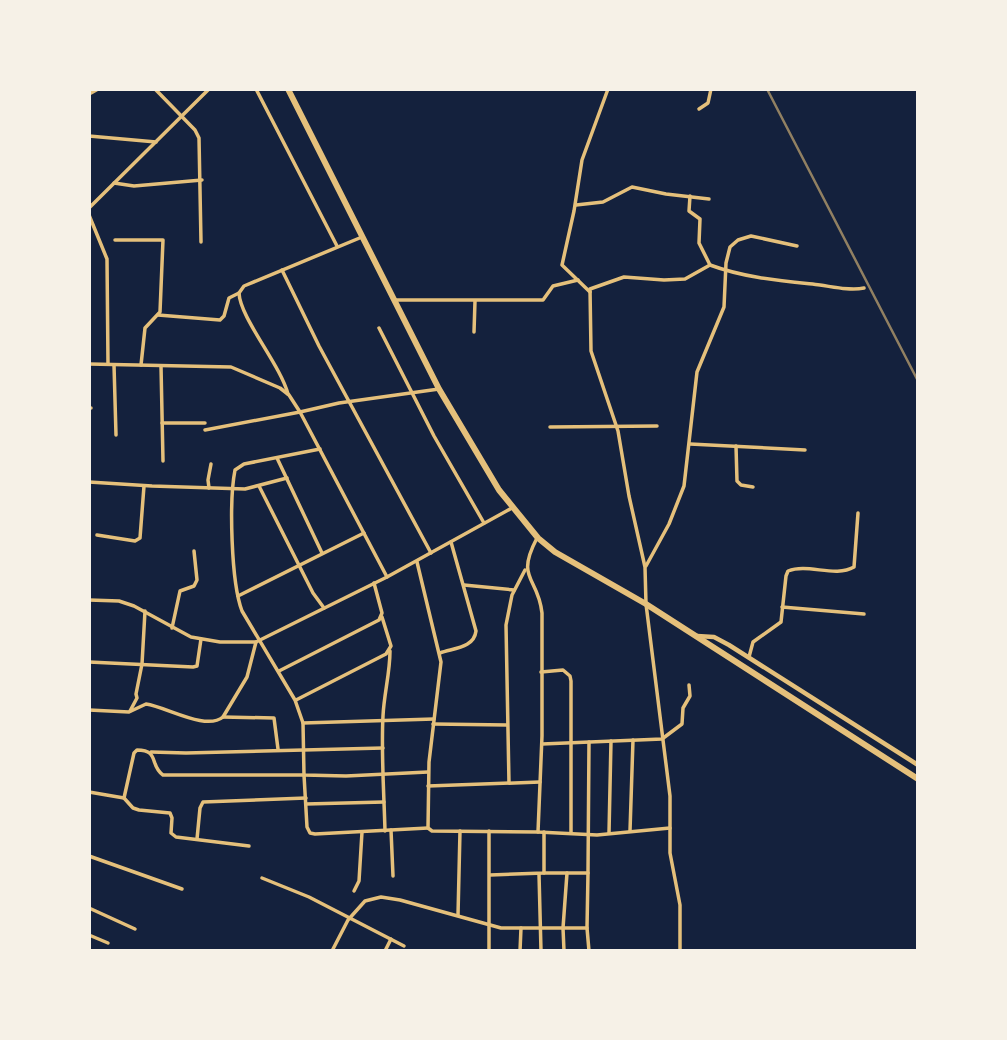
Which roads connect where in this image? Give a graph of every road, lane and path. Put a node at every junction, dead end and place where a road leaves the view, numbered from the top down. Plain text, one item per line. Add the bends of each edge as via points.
1 (98, 89) edge
2 (155, 89) edge
3 (209, 89) edge
4 (256, 89) edge
5 (288, 89) edge
6 (608, 89) edge
7 (711, 89) edge
8 (91, 93) edge
9 (699, 109) dead end
10 (180, 117) junction
11 (89, 136) edge
12 (156, 142) junction
13 (202, 180) junction
14 (114, 183) junction
15 (690, 196) junction
16 (709, 199) dead end
17 (576, 205) junction
18 (89, 208) edge
19 (89, 215) edge
20 (362, 237) junction
21 (116, 240) dead end
22 (201, 242) dead end
23 (337, 246) junction
24 (797, 246) dead end
25 (710, 265) junction
26 (282, 270) junction
27 (725, 271) junction
28 (579, 280) junction
29 (864, 288) dead end
30 (590, 292) junction
31 (239, 293) junction
32 (394, 300) junction
33 (475, 302) junction
34 (158, 315) junction
35 (379, 328) dead end
36 (474, 332) dead end
37 (89, 364) edge
38 (108, 364) junction
39 (114, 365) junction
40 (141, 365) junction
41 (161, 366) junction
42 (439, 389) junction
43 (411, 393) junction
44 (289, 394) junction
45 (349, 401) junction
46 (300, 412) junction
47 (162, 423) junction
48 (205, 423) dead end
49 (616, 426) junction
50 (657, 426) dead end
51 (550, 427) dead end
52 (205, 430) dead end
53 (116, 435) dead end
54 (690, 444) junction
55 (736, 446) junction
56 (320, 449) junction
57 (805, 450) dead end
58 (278, 458) junction
59 (163, 461) dead end
60 (211, 464) dead end
61 (287, 478) junction
62 (89, 482) edge
63 (144, 486) junction
64 (258, 486) junction
65 (753, 487) dead end
66 (209, 488) junction
67 (234, 489) junction
68 (512, 508) junction
69 (858, 513) dead end
70 (484, 524) junction
71 (364, 533) junction
72 (97, 536) dead end
73 (538, 538) junction
74 (452, 542) junction
75 (194, 551) dead end
76 (322, 553) junction
77 (432, 553) junction
78 (417, 562) junction
79 (299, 565) junction
80 (645, 567) junction
81 (526, 568) junction
82 (387, 577) junction
83 (374, 583) junction
84 (464, 585) junction
85 (514, 590) junction
86 (237, 596) junction
87 (89, 600) edge
88 (646, 604) junction
89 (782, 607) junction
90 (324, 608) junction
91 (145, 611) junction
92 (864, 614) dead end
93 (382, 617) junction
94 (172, 628) junction
95 (696, 636) junction
96 (201, 639) junction
97 (259, 641) junction
98 (390, 651) junction
99 (439, 653) junction
100 (749, 657) junction
101 (89, 662) edge
102 (142, 664) junction
103 (279, 672) junction
104 (541, 672) junction
105 (689, 685) dead end
106 (137, 698) junction
107 (295, 700) junction
108 (146, 704) junction
109 (89, 710) edge
110 (129, 712) junction
111 (223, 717) junction
112 (383, 720) junction
113 (433, 721) junction
114 (303, 723) junction
115 (507, 725) junction
116 (662, 739) junction
117 (634, 740) junction
118 (611, 741) junction
119 (571, 742) junction
120 (589, 742) junction
121 (542, 744) junction
122 (383, 748) junction
123 (279, 749) junction
124 (304, 749) junction
125 (150, 752) junction
126 (918, 765) edge
127 (428, 772) junction
128 (383, 774) junction
129 (304, 775) junction
130 (918, 779) edge
131 (540, 782) junction
132 (509, 783) junction
133 (428, 786) junction
134 (89, 792) edge
135 (124, 798) junction
136 (306, 801) junction
137 (384, 802) junction
138 (428, 828) junction
139 (670, 828) junction
140 (388, 830) junction
141 (460, 831) junction
142 (489, 831) junction
143 (630, 831) junction
144 (362, 832) junction
145 (538, 832) junction
146 (544, 832) junction
147 (571, 833) junction
148 (609, 833) junction
149 (589, 834) junction
150 (197, 839) junction
151 (249, 846) dead end
152 (89, 856) edge
153 (567, 873) junction
154 (588, 873) junction
155 (542, 874) junction
156 (489, 875) junction
157 (393, 876) dead end
158 (262, 878) dead end
159 (182, 888) dead end
160 (354, 891) dead end
161 (89, 908) edge
162 (458, 915) junction
163 (350, 918) junction
164 (489, 924) junction
165 (521, 928) junction
166 (541, 928) junction
167 (563, 928) junction
168 (587, 928) junction
169 (135, 929) dead end
170 (89, 935) edge
171 (391, 939) junction
172 (108, 943) dead end
173 (404, 946) dead end
174 (332, 951) edge
175 (385, 951) edge
176 (489, 951) edge
177 (520, 951) edge
178 (541, 951) edge
179 (564, 951) edge
180 (589, 951) edge
181 (680, 951) edge

1 - 8 street
2 - 10 street
3 - 10 street
4 - 23 street
5 - 20 highway
6 - 17 street via 582,160
7 - 9 street via 709,103
10 - 12 street
10 - 13 street via 200,138
11 - 12 street
12 - 14 street
13 - 14 street via 134,186
13 - 22 street
14 - 18 street
15 - 16 street
15 - 17 street via 632,187 603,202
15 - 25 street via 689,212 700,219 699,243
17 - 28 street via 562,265
19 - 38 street via 107,259
20 - 23 street
20 - 32 highway
21 - 34 street via 163,240
23 - 26 street
24 - 27 street via 744,237 730,247
25 - 27 street
25 - 30 street via 685,279 624,277 592,287
26 - 31 street via 244,286
26 - 45 street
27 - 29 street
27 - 54 street via 724,307 696,372
28 - 30 street
28 - 33 street via 553,286 543,300
30 - 49 street via 591,351
31 - 34 street via 229,298 220,320
31 - 44 street
32 - 33 street
32 - 42 highway
33 - 36 street
34 - 40 street via 145,328
35 - 43 street
37 - 38 street
38 - 39 street
39 - 40 street
39 - 53 street
40 - 41 street
41 - 44 street via 231,367
41 - 47 street
42 - 43 street
42 - 68 highway
43 - 45 street
43 - 70 street
44 - 46 street
45 - 46 street
45 - 77 street
46 - 52 street
46 - 56 street
47 - 48 street
47 - 59 street
49 - 50 street
49 - 51 street
49 - 80 street
54 - 55 street
54 - 80 street via 679,502
55 - 57 street
55 - 65 street via 737,481
56 - 58 street
56 - 71 street
58 - 61 street
58 - 67 street via 238,466
60 - 66 street
61 - 64 street
61 - 76 street
62 - 63 street
63 - 66 street
63 - 72 street via 140,538
64 - 67 street
64 - 79 street
66 - 67 street
67 - 86 street
68 - 70 street
68 - 73 highway
69 - 89 street via 854,567 846,571 789,571
70 - 74 street
71 - 76 street
71 - 82 street
73 - 81 street
73 - 88 highway
74 - 77 street
74 - 84 street
75 - 94 street via 197,580 180,591
76 - 79 street
77 - 78 street
78 - 82 street
78 - 99 street
79 - 86 street
79 - 90 street
80 - 88 street
81 - 85 street
81 - 104 street via 542,607
82 - 83 street
83 - 90 street
83 - 93 street
84 - 85 street
84 - 99 street via 475,637 470,644
85 - 115 street via 505,641
86 - 97 street
87 - 91 street via 120,601
88 - 95 highway
88 - 116 street
89 - 92 street
89 - 100 street via 780,624 753,642
90 - 97 street
91 - 94 street
91 - 102 street
93 - 98 street
93 - 103 street
94 - 96 street
95 - 100 street via 714,637
95 - 130 highway
96 - 97 street
96 - 102 street via 197,666
97 - 103 street
97 - 111 street via 247,677
98 - 107 street
98 - 112 street
99 - 113 street
100 - 126 street
101 - 102 street
102 - 106 street
103 - 107 street
104 - 119 street via 563,670 570,676
104 - 121 street
105 - 116 street via 682,724
106 - 108 street
106 - 110 street
107 - 114 street
108 - 110 street
108 - 111 street via 211,723
109 - 110 street
111 - 123 street via 274,718
112 - 113 street
112 - 114 street
112 - 122 street
113 - 115 street
113 - 127 street
114 - 124 street
115 - 132 street
116 - 117 street
116 - 139 street
117 - 118 street
117 - 143 street
118 - 120 street
118 - 148 street
119 - 120 street
119 - 121 street
119 - 147 street
120 - 149 street
121 - 131 street
122 - 124 street
122 - 128 street
123 - 124 street
123 - 125 street
124 - 129 street
125 - 129 street via 163,775
125 - 135 street via 134,753
127 - 128 street
127 - 133 street
128 - 129 street
128 - 137 street
129 - 136 street
131 - 132 street
131 - 145 street
132 - 133 street
133 - 138 street
134 - 135 street
135 - 150 street via 132,808 170,813 173,835
136 - 137 street
136 - 144 street via 310,833
136 - 150 street via 203,802
137 - 140 street
138 - 140 street
138 - 141 street
139 - 143 street
139 - 181 street via 680,905
140 - 144 street
140 - 157 street
141 - 142 street
141 - 162 street
142 - 145 street
142 - 156 street
143 - 148 street
144 - 160 street via 359,881
145 - 146 street
146 - 147 street
146 - 155 street
147 - 149 street
148 - 149 street
149 - 154 street
150 - 151 street
152 - 159 street
153 - 154 street
153 - 155 street
153 - 167 street
154 - 168 street
155 - 156 street
155 - 166 street
156 - 164 street
158 - 163 street
161 - 169 street
162 - 163 street via 381,897 365,901
162 - 164 street
163 - 171 street
163 - 174 street
164 - 165 street
164 - 176 street
165 - 166 street
165 - 177 street
166 - 167 street
166 - 178 street
167 - 168 street
167 - 179 street
168 - 180 street
170 - 172 street
171 - 173 street
171 - 175 street

